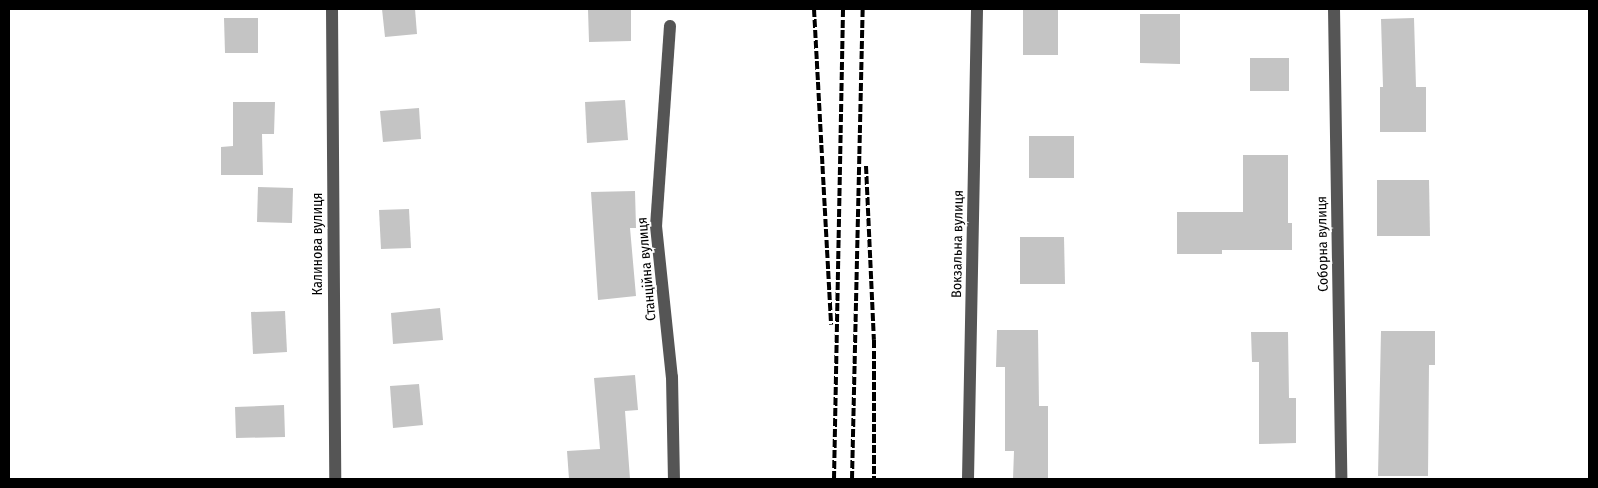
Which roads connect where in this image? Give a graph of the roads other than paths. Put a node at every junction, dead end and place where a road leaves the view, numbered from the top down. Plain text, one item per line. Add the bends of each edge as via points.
1 (332, 9) edge
2 (977, 9) edge
3 (1334, 9) edge
4 (670, 26) dead end
5 (335, 479) edge
6 (674, 479) edge
7 (968, 479) edge
8 (1341, 479) edge

1 - 5 street, Калинова вулиця
2 - 7 street, Вокзальна вулиця
3 - 8 street, Соборна вулиця
4 - 6 street, Станційна вулиця via 656,226 672,377

